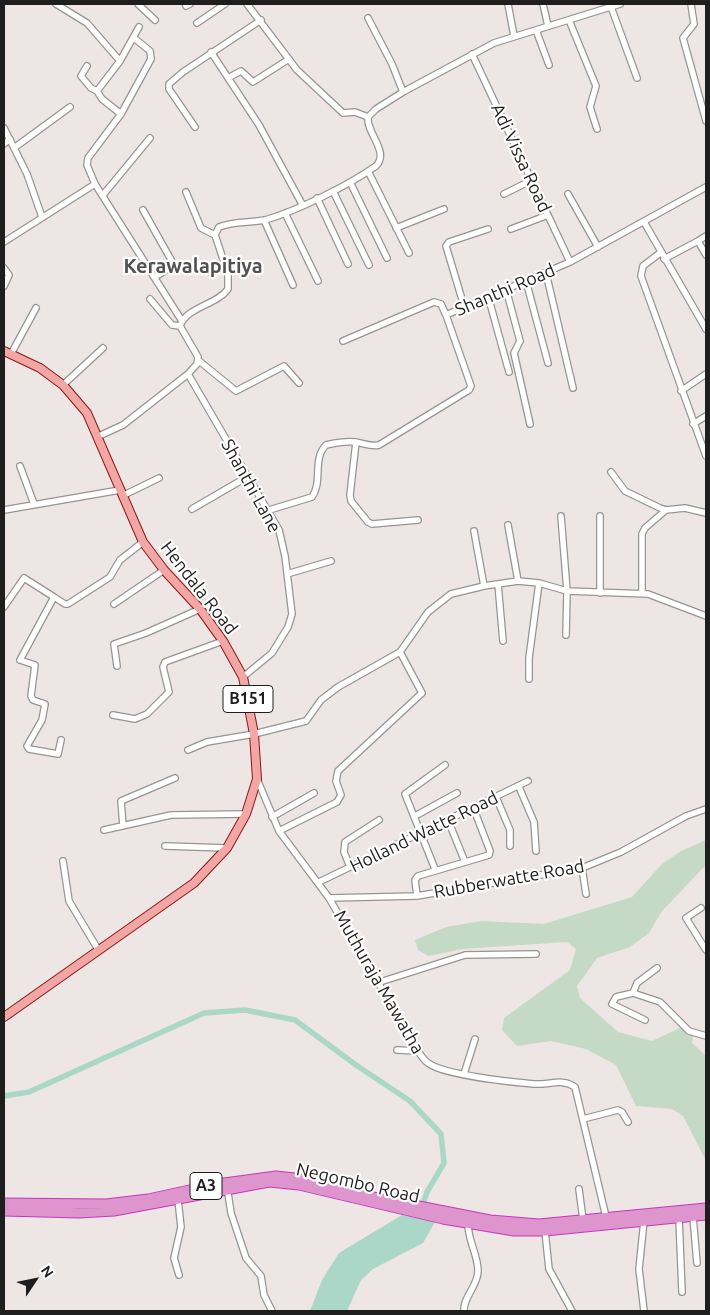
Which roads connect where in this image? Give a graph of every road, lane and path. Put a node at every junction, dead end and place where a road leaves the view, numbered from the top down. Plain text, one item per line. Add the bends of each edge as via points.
1 (56, 4) edge
2 (138, 4) edge
3 (225, 4) edge
4 (247, 4) edge
5 (508, 4) edge
6 (543, 4) edge
7 (620, 4) edge
8 (691, 4) edge
9 (611, 5) edge
10 (368, 18) dead end
11 (155, 20) dead end
12 (261, 20) junction
13 (569, 20) junction
14 (197, 23) dead end
15 (548, 26) junction
16 (139, 27) dead end
17 (536, 30) junction
18 (514, 36) junction
19 (134, 38) junction
20 (211, 52) junction
21 (472, 54) junction
22 (289, 59) junction
23 (120, 61) junction
24 (86, 66) dead end
25 (549, 66) dead end
26 (228, 78) junction
27 (637, 78) dead end
28 (97, 91) junction
29 (403, 92) junction
30 (70, 107) dead end
31 (121, 114) junction
32 (368, 118) junction
33 (706, 120) edge
34 (195, 127) dead end
35 (4, 128) edge
36 (597, 129) dead end
37 (150, 138) dead end
38 (10, 139) junction
39 (4, 144) edge
40 (14, 148) junction
41 (368, 171) junction
42 (532, 180) junction
43 (350, 182) junction
44 (95, 184) junction
45 (706, 187) edge
46 (333, 191) junction
47 (186, 192) dead end
48 (104, 194) junction
49 (504, 194) dead end
50 (568, 194) dead end
51 (317, 198) junction
52 (302, 204) junction
53 (444, 208) dead end
54 (143, 210) dead end
55 (285, 213) junction
56 (548, 215) junction
57 (42, 216) junction
58 (264, 220) junction
59 (644, 222) junction
60 (396, 228) junction
61 (488, 229) dead end
62 (511, 229) dead end
63 (215, 235) junction
64 (706, 236) edge
65 (698, 240) junction
66 (4, 242) edge
67 (598, 247) junction
68 (409, 253) dead end
69 (660, 253) junction
70 (706, 255) edge
71 (387, 258) dead end
72 (664, 259) junction
73 (570, 262) junction
74 (348, 264) dead end
75 (369, 266) dead end
76 (4, 268) edge
77 (546, 273) junction
78 (155, 277) junction
79 (318, 281) dead end
80 (526, 281) junction
81 (293, 285) dead end
82 (4, 286) edge
83 (506, 289) junction
84 (488, 296) junction
85 (150, 299) dead end
86 (464, 306) junction
87 (36, 308) dead end
88 (446, 315) junction
89 (181, 324) junction
90 (706, 329) edge
91 (343, 341) dead end
92 (103, 348) dead end
93 (7, 352) edge
94 (198, 360) junction
95 (548, 363) dead end
96 (509, 372) dead end
97 (188, 374) junction
98 (706, 374) edge
99 (299, 383) dead end
100 (64, 385) junction
101 (573, 388) dead end
102 (682, 390) junction
103 (706, 416) edge
104 (530, 424) dead end
105 (693, 424) junction
106 (99, 436) junction
107 (356, 442) junction
108 (706, 456) edge
109 (20, 466) dead end
110 (611, 472) dead end
111 (247, 477) junction
112 (159, 478) dead end
113 (121, 493) junction
114 (34, 504) junction
115 (192, 509) dead end
116 (4, 510) edge
117 (666, 510) junction
118 (266, 511) junction
119 (706, 513) edge
120 (561, 516) dead end
121 (600, 516) dead end
122 (418, 520) dead end
123 (508, 525) dead end
124 (474, 531) dead end
125 (143, 542) junction
126 (331, 561) dead end
127 (164, 570) junction
128 (287, 574) junction
129 (518, 581) junction
130 (539, 583) junction
131 (498, 584) junction
132 (484, 586) junction
133 (567, 591) junction
134 (600, 593) junction
135 (642, 593) junction
136 (54, 597) junction
137 (114, 604) dead end
138 (4, 607) edge
139 (200, 609) junction
140 (706, 616) edge
141 (566, 635) dead end
142 (223, 641) junction
143 (503, 641) dead end
144 (400, 652) junction
145 (117, 666) dead end
146 (244, 677) junction
147 (529, 679) dead end
148 (113, 715) dead end
149 (254, 734) junction
150 (61, 740) dead end
151 (188, 750) dead end
152 (444, 765) dead end
153 (175, 778) dead end
154 (257, 778) junction
155 (528, 781) dead end
156 (519, 787) junction
157 (314, 793) dead end
158 (457, 793) dead end
159 (496, 797) junction
160 (473, 807) junction
161 (706, 808) edge
162 (246, 814) junction
163 (415, 816) junction
164 (272, 817) junction
165 (379, 820) dead end
166 (448, 820) junction
167 (123, 826) junction
168 (104, 830) dead end
169 (279, 831) junction
170 (421, 834) junction
171 (165, 846) dead end
172 (510, 846) dead end
173 (227, 848) junction
174 (536, 851) dead end
175 (63, 861) dead end
176 (465, 862) junction
177 (350, 867) junction
178 (582, 868) junction
179 (435, 870) junction
180 (318, 882) junction
181 (586, 894) dead end
182 (417, 896) junction
183 (329, 898) junction
184 (701, 908) dead end
185 (706, 950) edge
186 (99, 951) junction
187 (536, 954) dead end
188 (657, 968) dead end
189 (380, 982) junction
190 (633, 993) junction
191 (4, 1017) edge
192 (645, 1020) dead end
193 (706, 1036) edge
194 (475, 1038) dead end
195 (397, 1050) dead end
196 (418, 1051) junction
197 (464, 1074) junction
198 (583, 1119) junction
199 (628, 1122) dead end
200 (226, 1186) junction
201 (579, 1189) dead end
202 (178, 1200) junction
203 (4, 1203) edge
204 (706, 1208) edge
205 (4, 1211) edge
206 (706, 1215) edge
207 (444, 1216) junction
208 (693, 1217) junction
209 (678, 1218) junction
210 (583, 1220) junction
211 (607, 1221) junction
212 (644, 1222) junction
213 (468, 1224) junction
214 (545, 1232) junction
215 (697, 1263) dead end
216 (179, 1275) dead end
217 (682, 1292) dead end
218 (272, 1311) edge
219 (464, 1311) edge
220 (572, 1311) edge
221 (644, 1311) edge

1 - 23 street via 88,23
2 - 11 street
3 - 14 street
4 - 12 street
5 - 18 street
6 - 15 street
7 - 9 street
8 - 33 street via 695,20 683,38
9 - 13 street
9 - 27 street
10 - 29 street
12 - 20 street
12 - 22 street
13 - 15 street
13 - 36 street via 596,86 590,107
15 - 17 street
16 - 19 street
17 - 18 street
17 - 25 street
18 - 21 street
19 - 23 street
19 - 31 street via 152,54
20 - 26 street
20 - 34 street via 169,84 169,89
21 - 29 street
21 - 42 street, Adi Vissa Road
22 - 26 street via 253,82 242,71
22 - 32 street via 343,113 355,112
23 - 28 street
24 - 28 street via 81,76
26 - 52 street via 259,125
28 - 31 street
29 - 32 street
30 - 40 street
31 - 44 street via 88,158
32 - 41 street via 381,154 379,162
35 - 38 street
37 - 48 street
38 - 39 street
38 - 40 street
40 - 57 street
41 - 43 street
41 - 60 street
42 - 49 street
42 - 56 street, Adi Vissa Road
43 - 46 street
43 - 71 street
44 - 48 street
44 - 57 street
45 - 59 street, Shanthi Road
46 - 51 street
46 - 75 street
47 - 63 street via 201,228
48 - 78 street
50 - 67 street
51 - 52 street
51 - 74 street
52 - 55 street
53 - 60 street
54 - 78 street via 174,265
55 - 58 street
55 - 79 street
56 - 62 street
56 - 73 street, Adi Vissa Road
57 - 66 street
58 - 63 street via 225,225 217,229
58 - 81 street
59 - 67 street, Shanthi Road
59 - 69 street
60 - 68 street
61 - 86 street via 449,242 446,246
63 - 89 street via 228,274 228,288
64 - 65 street
65 - 70 street
65 - 72 street
67 - 73 street, Shanthi Road
69 - 72 street
69 - 102 street via 643,266 641,276
72 - 90 street
73 - 77 street, Shanthi Road
76 - 82 street via 9,276
77 - 80 street, Shanthi Road
77 - 101 street
78 - 89 street
80 - 83 street, Shanthi Road
80 - 95 street
83 - 84 street, Shanthi Road
83 - 104 street via 520,341 514,353
84 - 86 street, Shanthi Road
84 - 96 street
85 - 89 street via 172,325
86 - 88 street, Shanthi Road
87 - 93 street
88 - 91 street via 441,304 434,302
88 - 107 street, Shanthi Road via 471,386 469,390 379,445 370,447
89 - 94 street
92 - 100 street
93 - 100 main road, Hendala Road / B151 via 40,368
94 - 97 street
94 - 99 street via 236,391 284,366
97 - 106 street via 124,425
97 - 111 street, Shanthi Lane
98 - 102 street
100 - 106 main road, Hendala Road / B151 via 87,414
102 - 105 street
103 - 105 street
105 - 108 street
106 - 113 main road, Hendala Road / B151
107 - 118 street, Shanthi Road via 326,445 321,449 312,497
107 - 122 street via 351,501 372,524
109 - 114 street
110 - 117 street via 625,491
111 - 115 street
111 - 118 street, Shanthi Lane
112 - 113 street
113 - 114 street
113 - 125 main road, Hendala Road / B151
114 - 116 street
117 - 119 street via 686,508
117 - 135 street via 642,534
118 - 128 street, Shanthi Lane via 279,530
120 - 133 street
121 - 134 street
123 - 129 street
124 - 132 street
125 - 127 main road, Hendala Road / B151
125 - 136 street via 120,560 110,577 68,604
126 - 128 street
127 - 137 street
127 - 139 main road, Hendala Road / B151
128 - 146 street, Shanthi Lane via 292,614 288,627 272,653
129 - 130 street
129 - 131 street
130 - 133 street
130 - 147 street
131 - 132 street
131 - 143 street
132 - 144 street via 445,597 428,612
133 - 134 street
133 - 141 street
134 - 135 street
135 - 140 street
136 - 138 street via 24,578
136 - 150 street via 20,660 35,665 31,696 45,704 42,720 27,746 58,754
139 - 142 main road, Hendala Road / B151
139 - 145 street via 114,644
142 - 146 main road, Hendala Road / B151
142 - 148 street via 165,662 163,667 169,692 146,714 135,719
144 - 149 street via 338,687 321,700 306,721
144 - 169 street via 422,693 338,770 336,781 341,795 337,802
146 - 149 main road, Hendala Road / B151
149 - 151 street via 207,742
149 - 154 main road, Hendala Road / B151
152 - 163 street via 406,792
153 - 167 street via 121,801
154 - 162 main road, Hendala Road / B151
154 - 164 street, Muthuraja Mawatha
155 - 156 street, Holland Watte Road
156 - 159 street, Holland Watte Road
156 - 174 street via 534,822
157 - 164 street
158 - 163 street
159 - 160 street, Holland Watte Road
159 - 172 street via 510,830
160 - 166 street, Holland Watte Road
160 - 176 street via 490,854
161 - 178 street, Rubberwatte Road via 621,852
162 - 167 street via 171,815
162 - 173 main road, Hendala Road / B151
163 - 170 street
164 - 169 street, Muthuraja Mawatha
165 - 177 street via 345,842 344,852
166 - 170 street, Holland Watte Road
166 - 176 street
167 - 168 street
169 - 180 street, Muthuraja Mawatha
170 - 177 street, Holland Watte Road
170 - 179 street
171 - 173 street
173 - 186 main road, Hendala Road / B151 via 194,883
175 - 186 street via 69,901
176 - 179 street
177 - 180 street, Holland Watte Road
178 - 181 street
178 - 182 street, Rubberwatte Road
179 - 182 street via 416,878
180 - 183 street, Muthuraja Mawatha
182 - 183 street, Rubberwatte Road
183 - 189 street, Muthuraja Mawatha
184 - 185 street via 686,918
186 - 191 main road, Hendala Road / B151
187 - 189 street via 465,955
188 - 190 street via 637,983
189 - 196 street, Muthuraja Mawatha
190 - 192 street via 616,997 612,1004
190 - 193 street via 660,1002 689,1031
194 - 197 street
195 - 196 street
196 - 197 street, Muthuraja Mawatha via 427,1063 437,1068
197 - 198 street, Muthuraja Mawatha via 536,1084 566,1081 575,1087
198 - 199 street via 618,1110
198 - 211 street, Muthuraja Mawatha
200 - 202 highway, Negombo Road / A3
200 - 203 highway, Negombo Road / A3 via 106,1204
200 - 207 highway, Negombo Road / A3 via 260,1177 298,1178
200 - 218 street via 246,1258 262,1276 264,1295
201 - 210 street
202 - 205 highway, Negombo Road / A3 via 101,1212
202 - 216 street via 181,1227 174,1258
204 - 211 highway, Negombo Road / A3
206 - 208 highway, Negombo Road / A3
207 - 210 highway, Negombo Road / A3 via 539,1224
207 - 213 highway, Negombo Road / A3
208 - 209 highway, Negombo Road / A3
208 - 215 street
209 - 212 highway, Negombo Road / A3
209 - 217 street
210 - 211 highway, Negombo Road / A3
211 - 212 highway, Negombo Road / A3
211 - 214 highway, Negombo Road / A3
212 - 221 street via 640,1269
213 - 214 highway, Negombo Road / A3
213 - 219 street via 468,1238 478,1270
214 - 220 street via 549,1269

